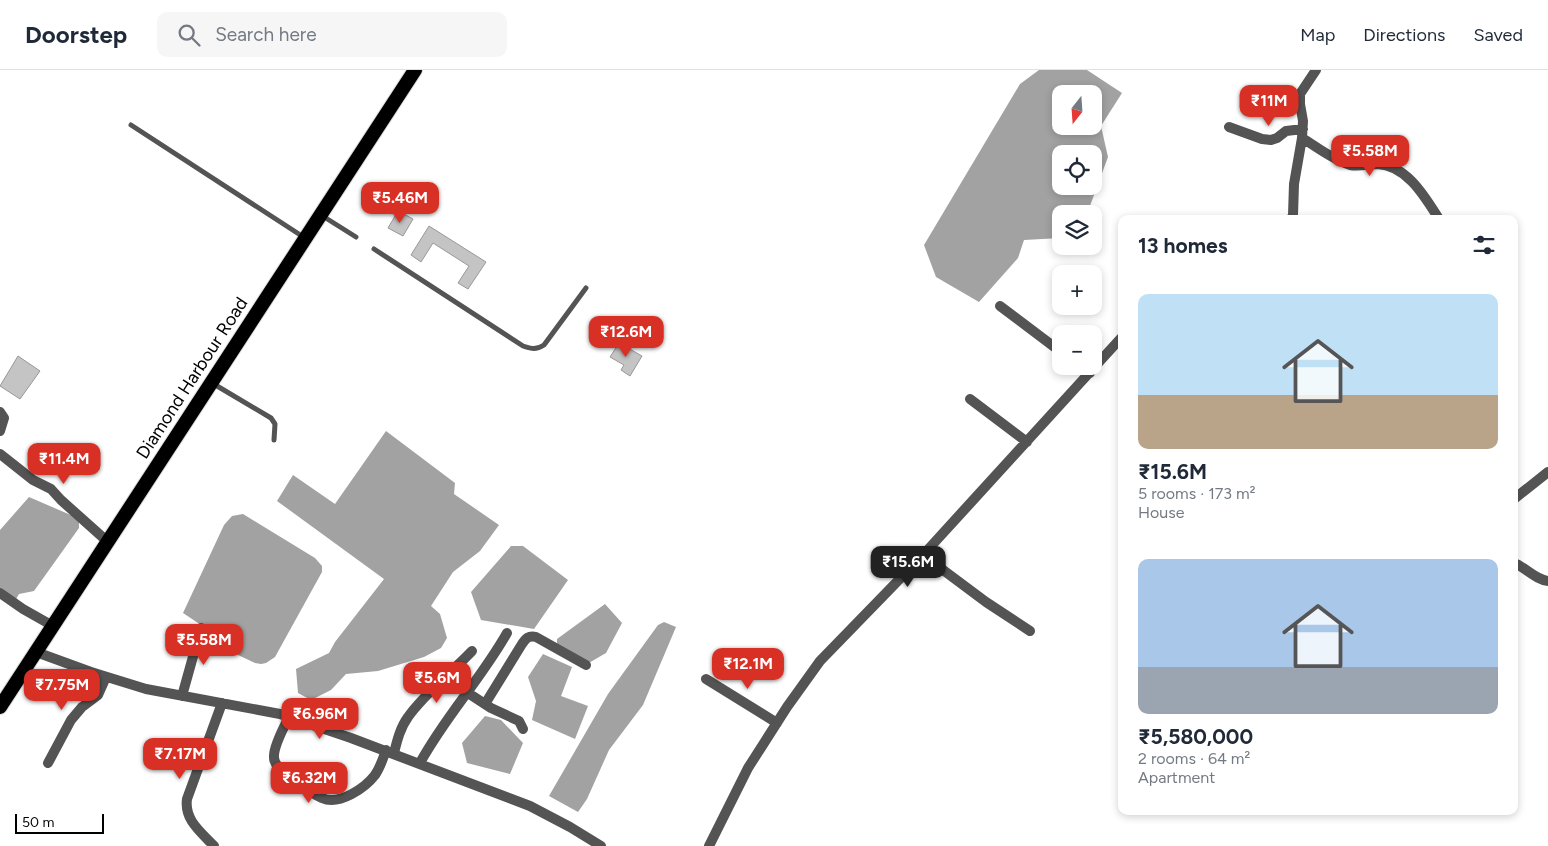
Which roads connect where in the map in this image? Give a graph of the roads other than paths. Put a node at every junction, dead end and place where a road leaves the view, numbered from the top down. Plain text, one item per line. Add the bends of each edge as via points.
1 (415, 70) edge
2 (1316, 70) edge
3 (131, 125) dead end
4 (1229, 127) dead end
5 (1302, 134) junction
6 (321, 215) junction
7 (1293, 215) edge
8 (1436, 215) edge
9 (356, 237) dead end
10 (305, 239) junction
11 (374, 249) dead end
12 (586, 288) dead end
13 (1000, 306) dead end
14 (1118, 341) edge
15 (1052, 345) edge
16 (1102, 359) edge
17 (1088, 375) edge
18 (212, 383) junction
19 (970, 399) dead end
20 (0, 412) edge
21 (0, 431) edge
22 (274, 440) dead end
23 (1027, 442) junction
24 (0, 454) edge
25 (1548, 472) edge
26 (1518, 496) edge
27 (108, 542) junction
28 (923, 555) junction
29 (1518, 565) edge
30 (1548, 581) edge
31 (0, 593) edge
32 (53, 626) junction
33 (201, 628) dead end
34 (1030, 631) dead end
35 (507, 633) dead end
36 (472, 651) dead end
37 (36, 652) junction
38 (586, 665) dead end
39 (106, 677) junction
40 (706, 679) dead end
41 (468, 693) junction
42 (182, 696) junction
43 (222, 703) junction
44 (485, 704) junction
45 (0, 707) edge
46 (289, 717) junction
47 (777, 723) junction
48 (523, 729) dead end
49 (390, 752) junction
50 (48, 763) dead end
51 (420, 763) junction
52 (585, 836) junction
53 (214, 846) edge
54 (579, 846) edge
55 (601, 846) edge
56 (709, 846) edge

1 - 6 highway, Diamond Harbour Road
2 - 5 street via 1300,94
3 - 10 lane
4 - 5 street via 1271,140 1286,131
5 - 7 street
5 - 8 street via 1351,165 1378,164 1400,171 1413,182
6 - 9 lane
6 - 10 highway, Diamond Harbour Road
10 - 18 highway, Diamond Harbour Road
11 - 12 lane via 532,349 544,345
13 - 15 street
14 - 16 street
17 - 23 street
18 - 22 lane via 271,418 275,424
18 - 27 highway, Diamond Harbour Road
19 - 23 street
20 - 21 street via 4,418
23 - 28 street
24 - 27 street via 33,480 52,489
25 - 26 street
27 - 32 highway, Diamond Harbour Road
28 - 34 street
28 - 47 street via 820,661
29 - 30 street
31 - 32 street
32 - 37 highway, Diamond Harbour Road
33 - 42 street
35 - 41 street
36 - 49 street via 407,718
37 - 39 street
37 - 45 highway, Diamond Harbour Road
38 - 44 street via 531,636 526,638
39 - 42 street
39 - 50 street via 98,695 71,720
40 - 47 street
41 - 44 street
41 - 51 street
42 - 43 street
43 - 46 street
43 - 53 street via 186,807 192,822
44 - 48 street via 519,721
46 - 49 street
46 - 49 street via 276,748 275,764 322,798 342,798 368,783
47 - 56 street via 748,768
49 - 51 street
51 - 52 street via 530,806
52 - 54 street
52 - 55 street

